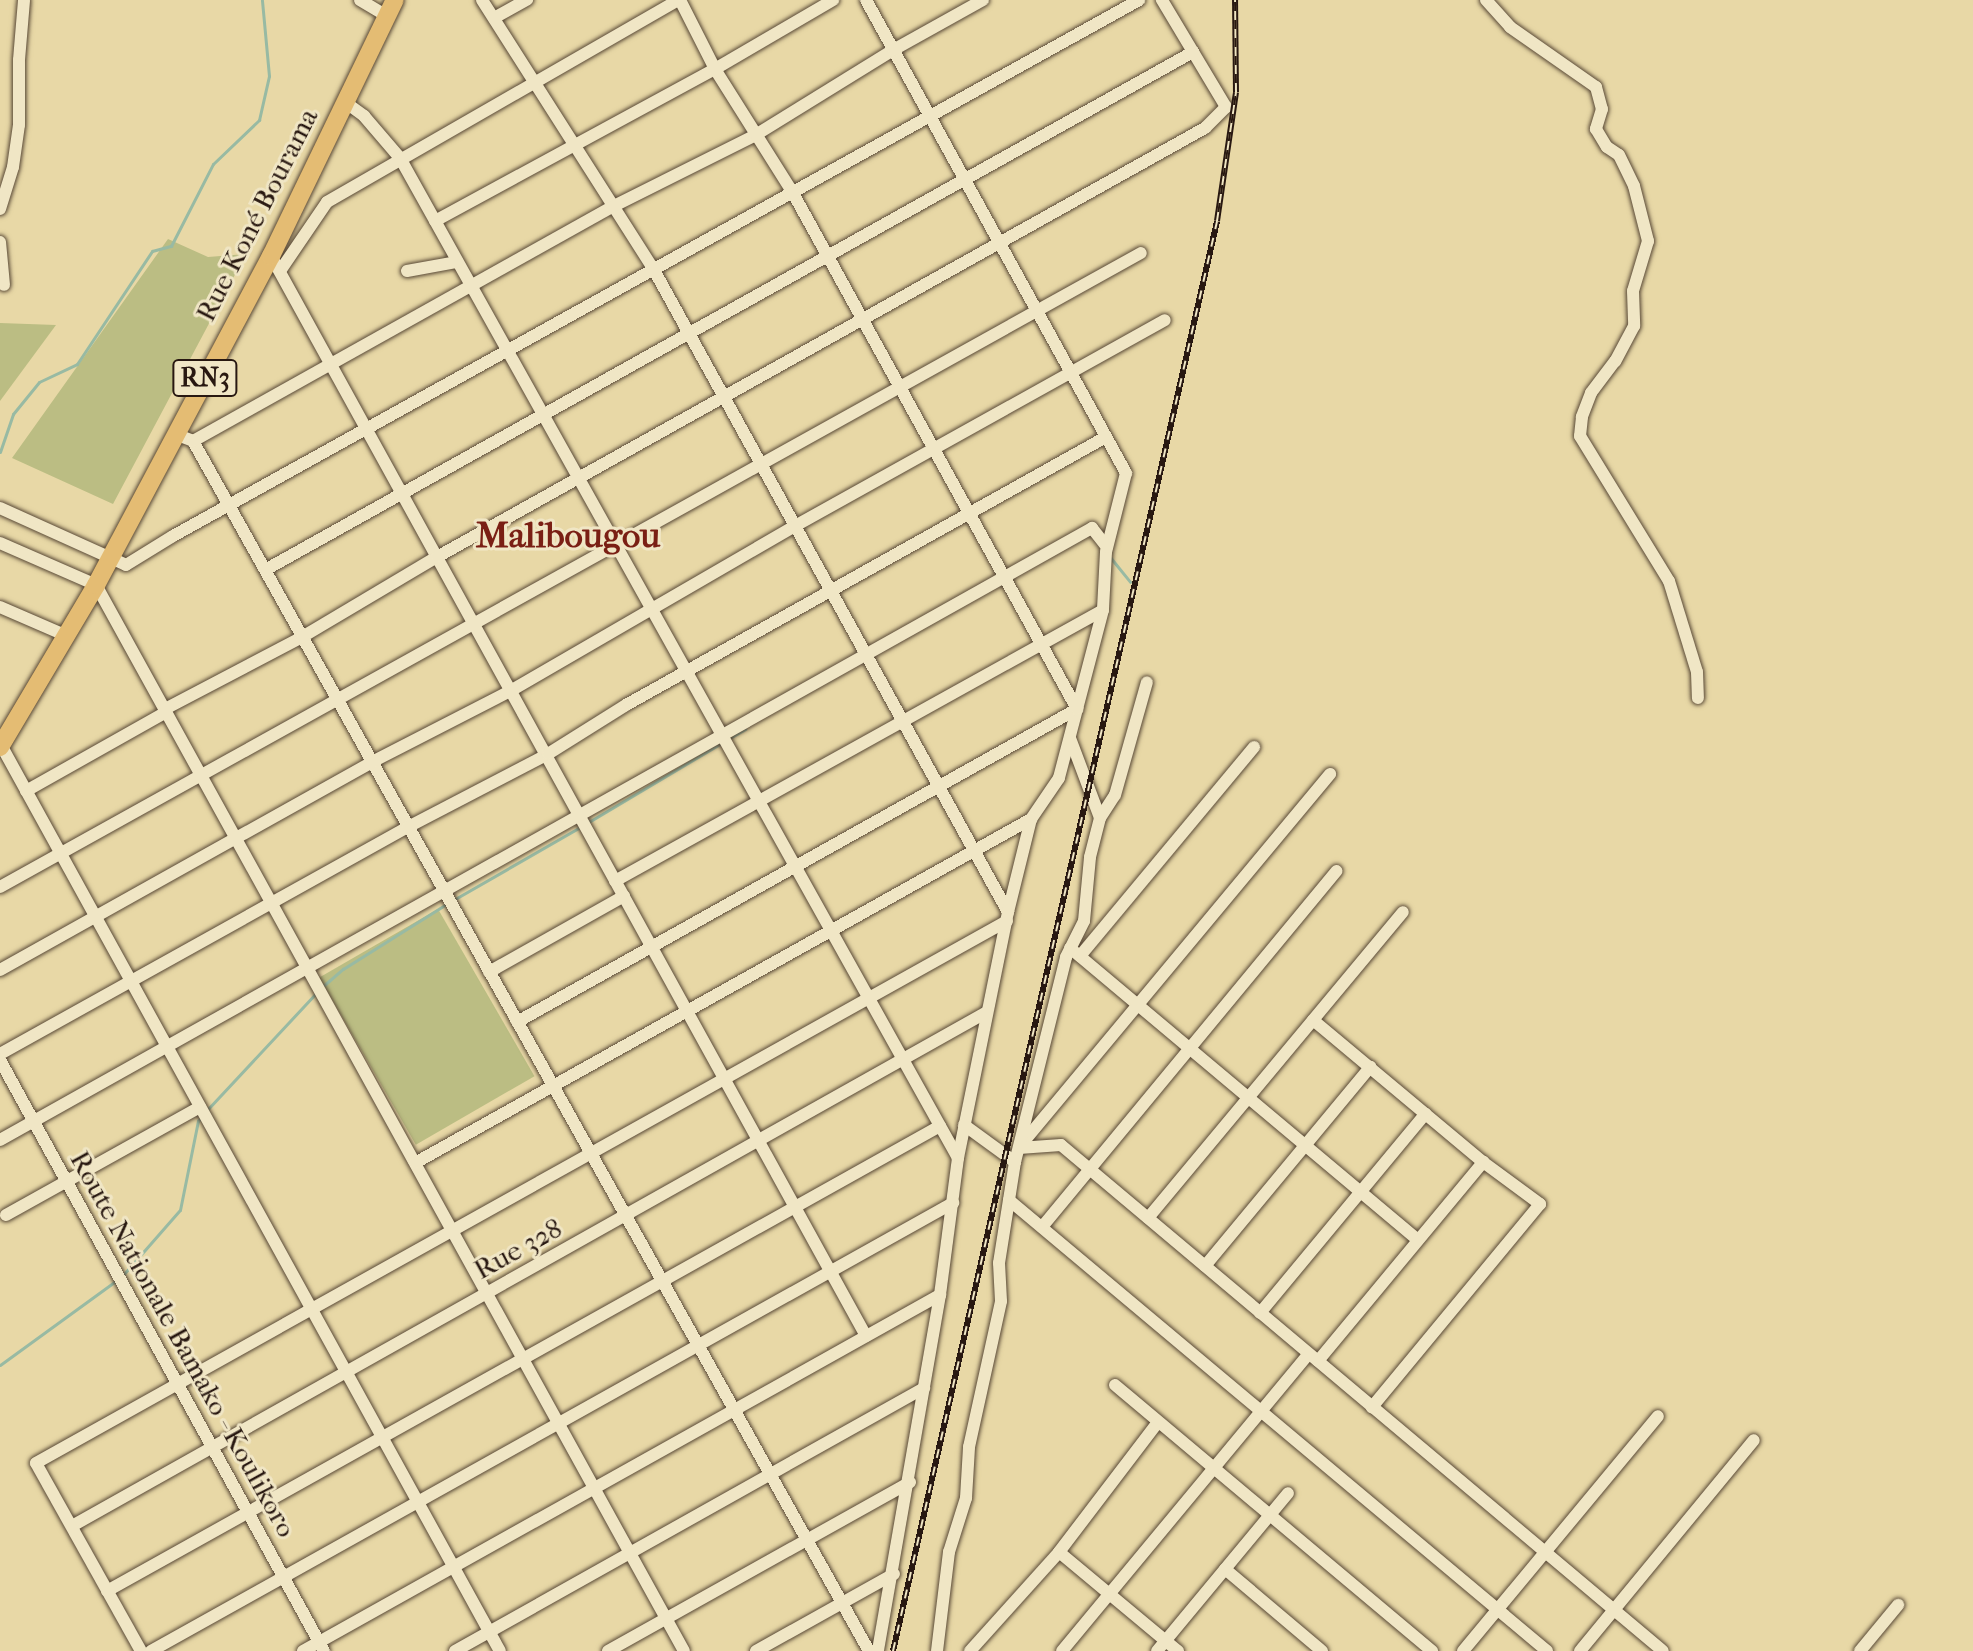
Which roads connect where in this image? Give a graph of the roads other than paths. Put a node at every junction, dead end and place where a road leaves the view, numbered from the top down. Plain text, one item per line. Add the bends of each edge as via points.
1 (24, 0) edge
2 (360, 0) edge
3 (482, 0) edge
4 (527, 0) edge
5 (679, 0) edge
6 (833, 0) edge
7 (866, 0) edge
8 (983, 0) edge
9 (1139, 0) edge
10 (1162, 0) edge
11 (1486, 0) edge
12 (391, 8) edge
13 (494, 18) junction
14 (893, 50) junction
15 (1193, 52) junction
16 (715, 69) junction
17 (534, 83) junction
18 (345, 102) junction
19 (930, 117) junction
20 (754, 136) junction
21 (573, 144) junction
22 (400, 158) junction
23 (965, 180) junction
24 (793, 193) junction
25 (612, 207) junction
26 (0, 209) edge
27 (435, 221) junction
28 (0, 242) edge
29 (999, 243) junction
30 (1141, 253) dead end
31 (828, 256) junction
32 (457, 262) junction
33 (275, 264) junction
34 (654, 270) junction
35 (407, 271) dead end
36 (4, 285) dead end
37 (471, 286) junction
38 (1037, 311) junction
39 (862, 319) junction
40 (1165, 320) dead end
41 (689, 334) junction
42 (508, 352) junction
43 (331, 364) junction
44 (1071, 372) junction
45 (900, 387) junction
46 (724, 396) junction
47 (543, 415) junction
48 (367, 431) junction
49 (175, 434) junction
50 (1106, 437) junction
51 (193, 441) junction
52 (934, 449) junction
53 (761, 464) junction
54 (578, 478) junction
55 (402, 494) junction
56 (230, 507) junction
57 (0, 508) edge
58 (969, 513) junction
59 (795, 526) junction
60 (0, 543) edge
61 (616, 546) junction
62 (1107, 547) junction
63 (111, 557) junction
64 (437, 557) junction
65 (265, 570) junction
66 (1005, 579) junction
67 (96, 585) junction
68 (831, 590) junction
69 (0, 607) edge
70 (1103, 610) junction
71 (653, 611) junction
72 (474, 625) junction
73 (67, 636) junction
74 (302, 637) junction
75 (1041, 643) junction
76 (867, 656) junction
77 (686, 671) junction
78 (1147, 682) dead end
79 (512, 690) junction
80 (1698, 698) dead end
81 (338, 701) junction
82 (1077, 709) junction
83 (166, 710) junction
84 (902, 721) junction
85 (722, 736) junction
86 (1070, 738) junction
87 (0, 746) edge
88 (1254, 747) dead end
89 (548, 754) junction
90 (372, 762) junction
91 (1330, 774) dead end
92 (202, 777) junction
93 (939, 787) junction
94 (26, 791) junction
95 (758, 801) junction
96 (580, 816) junction
97 (1100, 818) junction
98 (1031, 819) junction
99 (408, 827) junction
100 (236, 838) junction
101 (974, 851) junction
102 (62, 855) junction
103 (795, 867) junction
104 (1337, 871) dead end
105 (615, 881) junction
106 (0, 887) edge
107 (444, 892) junction
108 (624, 896) junction
109 (271, 903) junction
110 (1403, 912) dead end
111 (95, 916) junction
112 (1007, 916) junction
113 (831, 931) junction
114 (652, 947) junction
115 (1075, 952) junction
116 (308, 968) junction
117 (0, 970) edge
118 (489, 972) junction
119 (131, 981) junction
120 (868, 998) junction
121 (1138, 1005) junction
122 (687, 1011) junction
123 (987, 1012) junction
124 (1313, 1020) junction
125 (517, 1022) junction
126 (167, 1047) junction
127 (1190, 1049) junction
128 (0, 1057) edge
129 (903, 1060) junction
130 (1370, 1067) junction
131 (724, 1078) junction
132 (553, 1086) junction
133 (1248, 1097) junction
134 (200, 1107) junction
135 (1425, 1114) junction
136 (33, 1121) junction
137 (964, 1125) junction
138 (940, 1126) junction
139 (0, 1140) edge
140 (759, 1141) junction
141 (1305, 1145) junction
142 (1019, 1148) junction
143 (591, 1153) junction
144 (958, 1158) junction
145 (1015, 1162) junction
146 (1483, 1162) junction
147 (415, 1163) junction
148 (1090, 1170) junction
149 (67, 1182) junction
150 (1361, 1192) junction
151 (1009, 1200) junction
152 (953, 1203) junction
153 (795, 1207) junction
154 (6, 1215) dead end
155 (625, 1216) junction
156 (1148, 1218) junction
157 (1042, 1227) junction
158 (452, 1230) junction
159 (1418, 1240) junction
160 (1205, 1266) junction
161 (830, 1271) junction
162 (662, 1281) junction
163 (487, 1294) junction
164 (940, 1295) junction
165 (311, 1309) junction
166 (1260, 1313) junction
167 (866, 1336) junction
168 (698, 1345) junction
169 (1314, 1357) junction
170 (523, 1359) junction
171 (346, 1372) junction
172 (178, 1384) junction
173 (1115, 1385) dead end
174 (924, 1388) junction
175 (1372, 1407) junction
176 (734, 1410) junction
177 (1261, 1411) junction
178 (1658, 1416) dead end
179 (1158, 1422) junction
180 (558, 1423) junction
181 (382, 1437) junction
182 (1754, 1440) dead end
183 (213, 1447) junction
184 (1214, 1468) junction
185 (769, 1473) junction
186 (910, 1482) junction
187 (594, 1488) junction
188 (1288, 1493) dead end
189 (418, 1502) junction
190 (248, 1512) junction
191 (1270, 1515) junction
192 (72, 1526) junction
193 (806, 1539) junction
194 (1059, 1552) junction
195 (1545, 1552) junction
196 (630, 1553) junction
197 (454, 1567) junction
198 (1225, 1569) junction
199 (894, 1574) junction
200 (284, 1577) junction
201 (107, 1591) junction
202 (1110, 1594) junction
203 (842, 1603) junction
204 (1898, 1605) dead end
205 (1498, 1610) junction
206 (1614, 1610) junction
207 (666, 1619) junction
208 (489, 1631) junction
209 (1166, 1640) junction
210 (322, 1646) edge
211 (141, 1651) edge
212 (151, 1651) edge
213 (303, 1651) edge
214 (455, 1651) edge
215 (500, 1651) edge
216 (608, 1651) edge
217 (684, 1651) edge
218 (756, 1651) edge
219 (869, 1651) edge
220 (878, 1651) edge
221 (937, 1651) edge
222 (970, 1651) edge
223 (1062, 1651) edge
224 (1157, 1651) edge
225 (1178, 1651) edge
226 (1322, 1651) edge
227 (1432, 1651) edge
228 (1463, 1651) edge
229 (1547, 1651) edge
230 (1580, 1651) edge
231 (1663, 1651) edge
232 (1860, 1651) edge

1 - 26 street via 19,125
2 - 12 street
3 - 13 street
4 - 13 street
5 - 16 street
5 - 17 street
6 - 16 street
7 - 14 street
8 - 14 street
9 - 19 street
10 - 15 street
11 - 80 street via 1510,27 1596,87 1602,109 1596,129 1619,155 1634,186 1648,241 1633,291 1634,326 1591,393 1580,436 1669,581 1697,672
12 - 18 highway, Rue Koné Bourama / RN3
13 - 17 street
14 - 19 street
14 - 20 street
15 - 23 street
15 - 29 street via 1226,107 1205,128
16 - 20 street
16 - 21 street
17 - 21 street
17 - 22 street
18 - 22 street
18 - 33 highway, Rue Koné Bourama / RN3
19 - 23 street
19 - 24 street
20 - 24 street
20 - 25 street
21 - 25 street
21 - 27 street
22 - 27 street
22 - 33 street via 327,202
23 - 29 street
23 - 31 street
24 - 31 street
24 - 34 street
25 - 34 street
25 - 37 street
27 - 32 street
28 - 36 street
29 - 38 street
29 - 39 street
30 - 38 street
31 - 39 street
31 - 41 street
32 - 35 street
32 - 37 street
33 - 43 street
33 - 49 highway, Rue Koné Bourama / RN3
34 - 41 street
34 - 42 street
37 - 42 street
37 - 43 street
38 - 44 street
38 - 45 street
39 - 45 street
39 - 46 street
40 - 44 street
41 - 46 street
41 - 47 street
42 - 47 street
42 - 48 street
43 - 48 street
43 - 51 street
44 - 50 street
44 - 52 street
45 - 52 street
45 - 53 street
46 - 53 street
46 - 54 street
47 - 54 street
47 - 55 street
48 - 55 street
48 - 56 street
49 - 51 street
49 - 63 highway, Rue Koné Bourama / RN3
50 - 58 street
50 - 62 street via 1126,473
51 - 56 street
52 - 58 street
52 - 59 street
53 - 59 street
53 - 61 street
54 - 61 street
54 - 64 street
55 - 64 street
55 - 65 street
56 - 63 street via 126,565
56 - 65 street
57 - 63 street
58 - 66 street
58 - 68 street
59 - 68 street
59 - 71 street
60 - 67 street
61 - 71 street
61 - 72 street
62 - 66 street via 1092,528
62 - 70 street
63 - 67 highway, Rue Koné Bourama / RN3
64 - 72 street
64 - 74 street
65 - 74 street
66 - 75 street
66 - 76 street
67 - 73 highway, Rue Koné Bourama / RN3
67 - 83 street
68 - 76 street
68 - 77 street
69 - 73 street
70 - 75 street
70 - 82 street
71 - 77 street
71 - 79 street
72 - 79 street
72 - 81 street
73 - 87 highway, Rue Koné Bourama / RN3
74 - 81 street
74 - 83 street
75 - 82 street
75 - 84 street
76 - 84 street
76 - 85 street
77 - 85 street
77 - 89 street
78 - 97 street via 1115,795
79 - 89 street
79 - 90 street
81 - 90 street
81 - 92 street
82 - 86 street
82 - 93 street
83 - 92 street
83 - 94 street
84 - 93 street
84 - 95 street
85 - 95 street
85 - 96 street
86 - 97 street
86 - 98 street via 1059,778
87 - 94 street
88 - 115 street
89 - 96 street
89 - 99 street
90 - 99 street
90 - 100 street
91 - 121 street
92 - 100 street
92 - 102 street
93 - 101 street
93 - 103 street
94 - 102 street
95 - 103 street
95 - 105 street
96 - 105 street
96 - 107 street
97 - 115 street
98 - 101 street
98 - 112 street
99 - 107 street
99 - 109 street
100 - 109 street
100 - 111 street
101 - 112 street
101 - 113 street
102 - 106 street
102 - 111 street
103 - 113 street
103 - 114 street
104 - 127 street
105 - 108 street
107 - 116 street
107 - 118 street
108 - 114 street
108 - 118 street
109 - 116 street
109 - 119 street
110 - 124 street
111 - 117 street
111 - 119 street
112 - 120 street
112 - 123 street
113 - 120 street
113 - 122 street
114 - 122 street
114 - 125 street
115 - 121 street
115 - 142 street
116 - 126 street
116 - 147 street
118 - 125 street
119 - 126 street
119 - 128 street
120 - 129 street
120 - 131 street
121 - 127 street
121 - 142 street
122 - 131 street
122 - 132 street
123 - 129 street, Rue 328
123 - 137 street
124 - 130 street
124 - 133 street
125 - 132 street
126 - 134 street
126 - 136 street
127 - 133 street
127 - 148 street
128 - 136 street, Route Nationale Bamako - Koulikoro
129 - 138 street
129 - 140 street, Rue 328
130 - 135 street
130 - 141 street
131 - 140 street
131 - 143 street
132 - 143 street
132 - 147 street
133 - 141 street
133 - 156 street
134 - 149 street
134 - 165 street
135 - 146 street
135 - 150 street
136 - 139 street
136 - 149 street, Route Nationale Bamako - Koulikoro
137 - 144 street
137 - 145 street
138 - 144 street
138 - 153 street
140 - 153 street
140 - 155 street, Rue 328
141 - 150 street
141 - 160 street
142 - 145 street
142 - 148 street via 1061,1145
143 - 155 street
143 - 158 street
144 - 152 street
145 - 151 street
146 - 159 street
146 - 175 street via 1540,1204
147 - 158 street
148 - 156 street
148 - 157 street
149 - 154 street
149 - 172 street, Route Nationale Bamako - Koulikoro
150 - 159 street
150 - 166 street
151 - 157 street
151 - 221 street via 999,1263 1001,1301 969,1447 966,1498 949,1552
152 - 161 street
152 - 164 street
153 - 161 street
153 - 162 street
155 - 162 street
155 - 163 street, Rue 328
156 - 160 street
157 - 177 street
158 - 163 street
158 - 165 street
159 - 169 street
160 - 166 street
161 - 167 street
161 - 168 street
162 - 168 street
162 - 170 street
163 - 170 street
163 - 171 street, Rue 328
164 - 167 street
164 - 174 street
165 - 171 street
165 - 172 street
166 - 169 street
167 - 176 street
168 - 176 street
168 - 180 street
169 - 175 street
169 - 177 street
170 - 180 street
170 - 181 street
171 - 181 street
171 - 183 street, Rue 328
172 - 183 street, Route Nationale Bamako - Koulikoro
172 - 192 street via 36,1463
173 - 179 street
174 - 185 street
174 - 186 street
175 - 195 street
176 - 185 street
176 - 187 street
177 - 184 street
177 - 205 street
178 - 195 street
179 - 184 street
179 - 194 street
180 - 187 street
180 - 189 street
181 - 189 street
181 - 190 street
182 - 206 street
183 - 190 street, Route Nationale Bamako - Koulikoro
183 - 192 street, Rue 328
184 - 191 street
184 - 202 street
185 - 193 street
185 - 196 street
186 - 193 street
186 - 199 street
187 - 196 street
187 - 197 street
188 - 191 street
189 - 197 street
189 - 200 street
190 - 200 street, Route Nationale Bamako - Koulikoro
190 - 201 street
191 - 198 street
191 - 227 street
192 - 201 street
193 - 203 street
193 - 207 street
194 - 202 street
194 - 222 street
195 - 205 street
195 - 206 street
196 - 207 street
196 - 208 street
197 - 208 street
197 - 210 street
198 - 209 street
198 - 226 street
199 - 203 street
199 - 220 street
200 - 210 street, Route Nationale Bamako - Koulikoro
200 - 212 street
201 - 211 street
202 - 209 street
202 - 223 street
203 - 218 street
203 - 219 street
204 - 232 street
205 - 228 street
205 - 229 street
206 - 230 street
206 - 231 street
207 - 216 street
207 - 217 street
208 - 214 street
208 - 215 street
209 - 224 street
209 - 225 street
210 - 213 street

